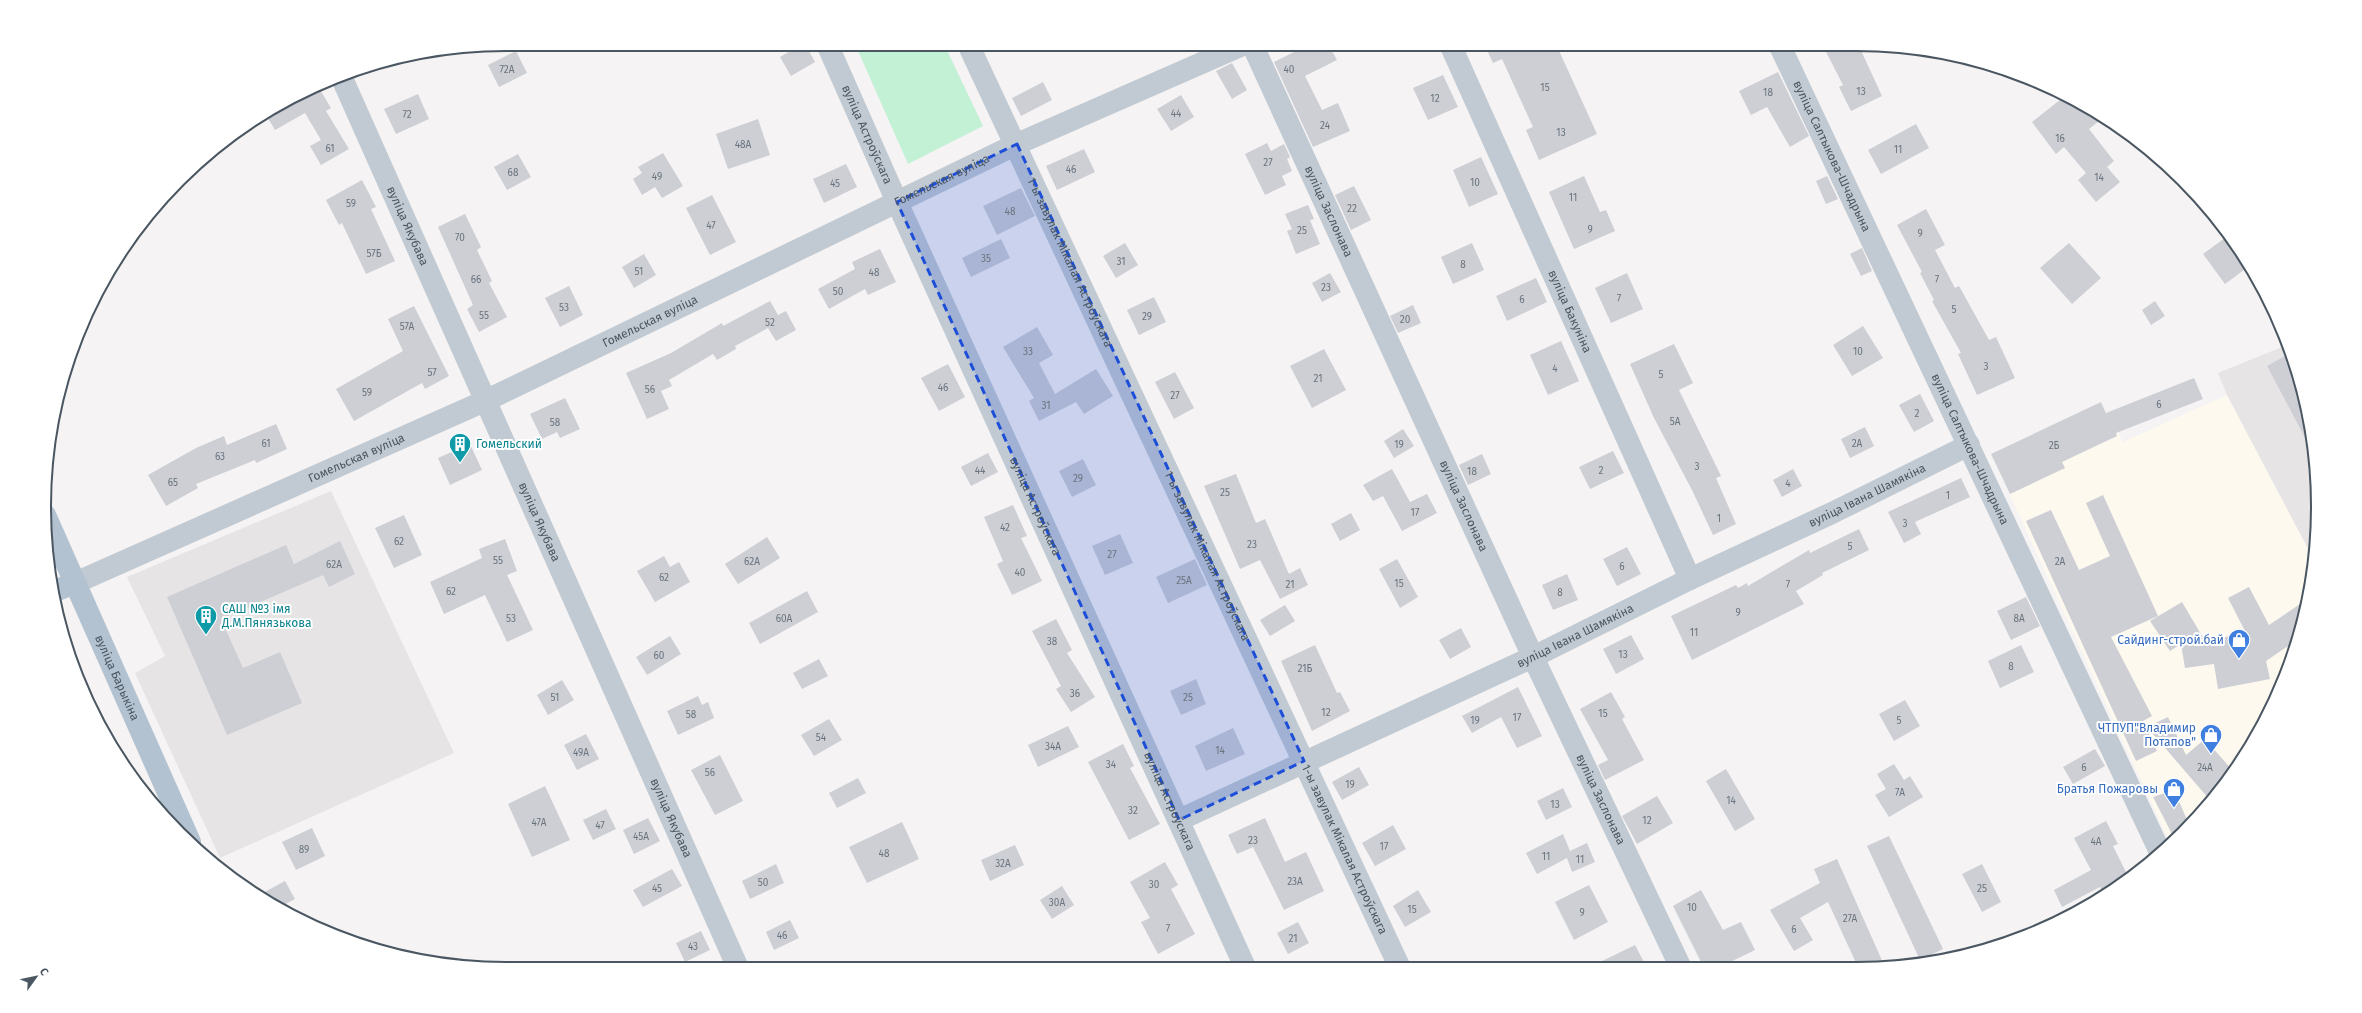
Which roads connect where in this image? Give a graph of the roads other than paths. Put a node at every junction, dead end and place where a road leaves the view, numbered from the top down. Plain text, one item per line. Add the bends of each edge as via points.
1 (831, 51) edge
2 (971, 51) edge
3 (1229, 51) edge
4 (1255, 51) edge
5 (1453, 51) edge
6 (1782, 51) edge
7 (344, 81) edge
8 (1017, 144) junction
9 (897, 202) junction
10 (487, 400) junction
11 (1969, 445) junction
12 (52, 530) edge
13 (1690, 578) junction
14 (75, 583) junction
15 (59, 589) edge
16 (1533, 657) junction
17 (1304, 761) junction
18 (1179, 820) junction
19 (184, 829) edge
20 (2158, 847) edge
21 (735, 962) edge
22 (1239, 962) edge
23 (1396, 962) edge
24 (1678, 962) edge

1 - 9 street, вуліца Астроўскага
2 - 8 street
3 - 8 street, Гомельская вуліца
4 - 16 street, вуліца Заслонава
5 - 13 street, вуліца Бакуніна
6 - 11 street, вуліца Салтыкова-Шчадрына
7 - 10 street, вуліца Якубава
8 - 9 street, Гомельская вуліца
8 - 17 street, 1-ы завулак Мікалая Астроўскага
9 - 10 street, Гомельская вуліца
9 - 18 street, вуліца Астроўскага
10 - 14 street, Гомельская вуліца
10 - 21 street, вуліца Якубава
11 - 13 street, вуліца Івана Шамякіна via 1832,513
11 - 20 street, вуліца Салтыкова-Шчадрына
12 - 14 main road, вуліца Барыкіна
13 - 16 street, вуліца Івана Шамякіна
14 - 15 main road, Гомельская вуліца
14 - 19 main road, вуліца Барыкіна
16 - 17 street, вуліца Івана Шамякіна
16 - 24 street, вуліца Заслонава
17 - 18 street, вуліца Івана Шамякіна
17 - 23 street, 1-ы завулак Мікалая Астроўскага
18 - 22 street, вуліца Астроўскага

